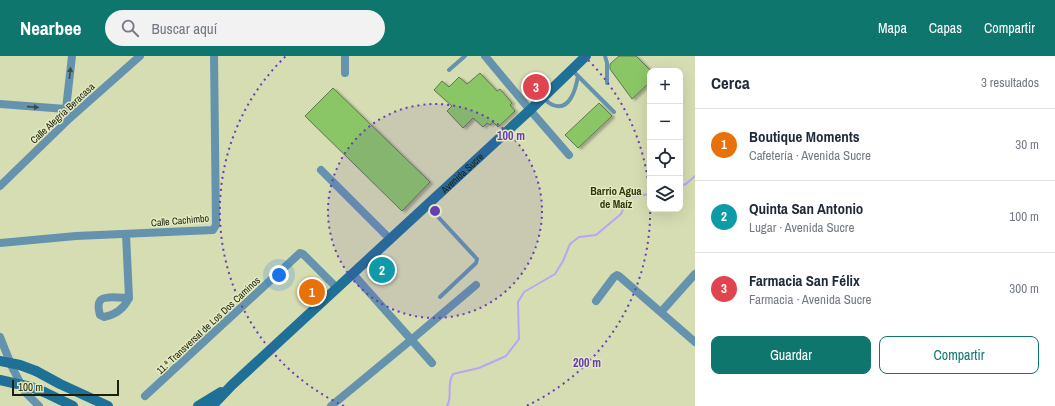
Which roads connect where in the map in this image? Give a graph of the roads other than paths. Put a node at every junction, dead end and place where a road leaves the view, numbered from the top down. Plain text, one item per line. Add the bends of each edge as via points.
1 (72, 56) edge
2 (140, 56) edge
3 (214, 56) edge
4 (345, 56) edge
5 (465, 56) edge
6 (485, 56) edge
7 (586, 56) edge
8 (605, 56) edge
9 (449, 70) dead end
10 (345, 73) dead end
11 (575, 73) junction
12 (607, 83) dead end
13 (543, 98) junction
14 (0, 104) edge
15 (66, 109) junction
16 (530, 110) junction
17 (614, 112) dead end
18 (70, 118) junction
19 (569, 155) dead end
20 (321, 170) dead end
21 (0, 186) edge
22 (427, 204) junction
23 (126, 234) junction
24 (390, 239) junction
25 (0, 244) edge
26 (353, 274) junction
27 (695, 274) edge
28 (476, 285) dead end
29 (337, 288) junction
30 (440, 297) dead end
31 (129, 298) dead end
32 (596, 301) dead end
33 (661, 312) junction
34 (0, 337) edge
35 (411, 340) junction
36 (695, 342) edge
37 (0, 361) edge
38 (432, 363) dead end
39 (0, 380) edge
40 (232, 386) junction
41 (145, 396) dead end
42 (216, 404) edge
43 (39, 406) edge
44 (73, 406) edge
45 (108, 406) edge
46 (198, 406) edge
47 (331, 406) edge

15 -> 1 street
2 - 18 street, Calle Alegría Beracasa
3 - 23 street, Calle Cachimbo via 215,227 213,230
4 - 10 street
5 - 9 lane
6 - 16 street
7 - 11 main road, Avenida Sucre
8 - 12 lane via 608,62
11 - 13 main road, Avenida Sucre
11 - 13 lane via 575,91 566,104 561,107 555,106
11 - 17 lane
13 - 16 main road, Avenida Sucre
14 -> 15 street
15 - 18 street
16 - 19 street
16 - 22 main road, Avenida Sucre
18 - 21 street, Calle Alegría Beracasa
20 - 24 street
22 - 24 main road, Avenida Sucre
22 - 30 lane via 477,259 476,263
23 - 25 street, Calle Cachimbo
23 - 31 street
24 - 26 main road, Avenida Sucre
26 - 29 main road, Avenida Sucre
26 - 35 street
27 - 33 street
28 - 35 street
29 - 40 main road, Avenida Sucre
29 - 41 street, 11.ª Transversal de Los Dos Caminos via 300,253
32 - 33 street via 617,275
33 - 36 street
34 - 43 street via 25,392
35 - 38 street
35 - 47 street
37 - 45 main road, bridge via 36,371
39 - 44 main road, bridge via 31,387
40 - 42 main road, Avenida Sucre
40 - 46 main road, Avenida Sucre

